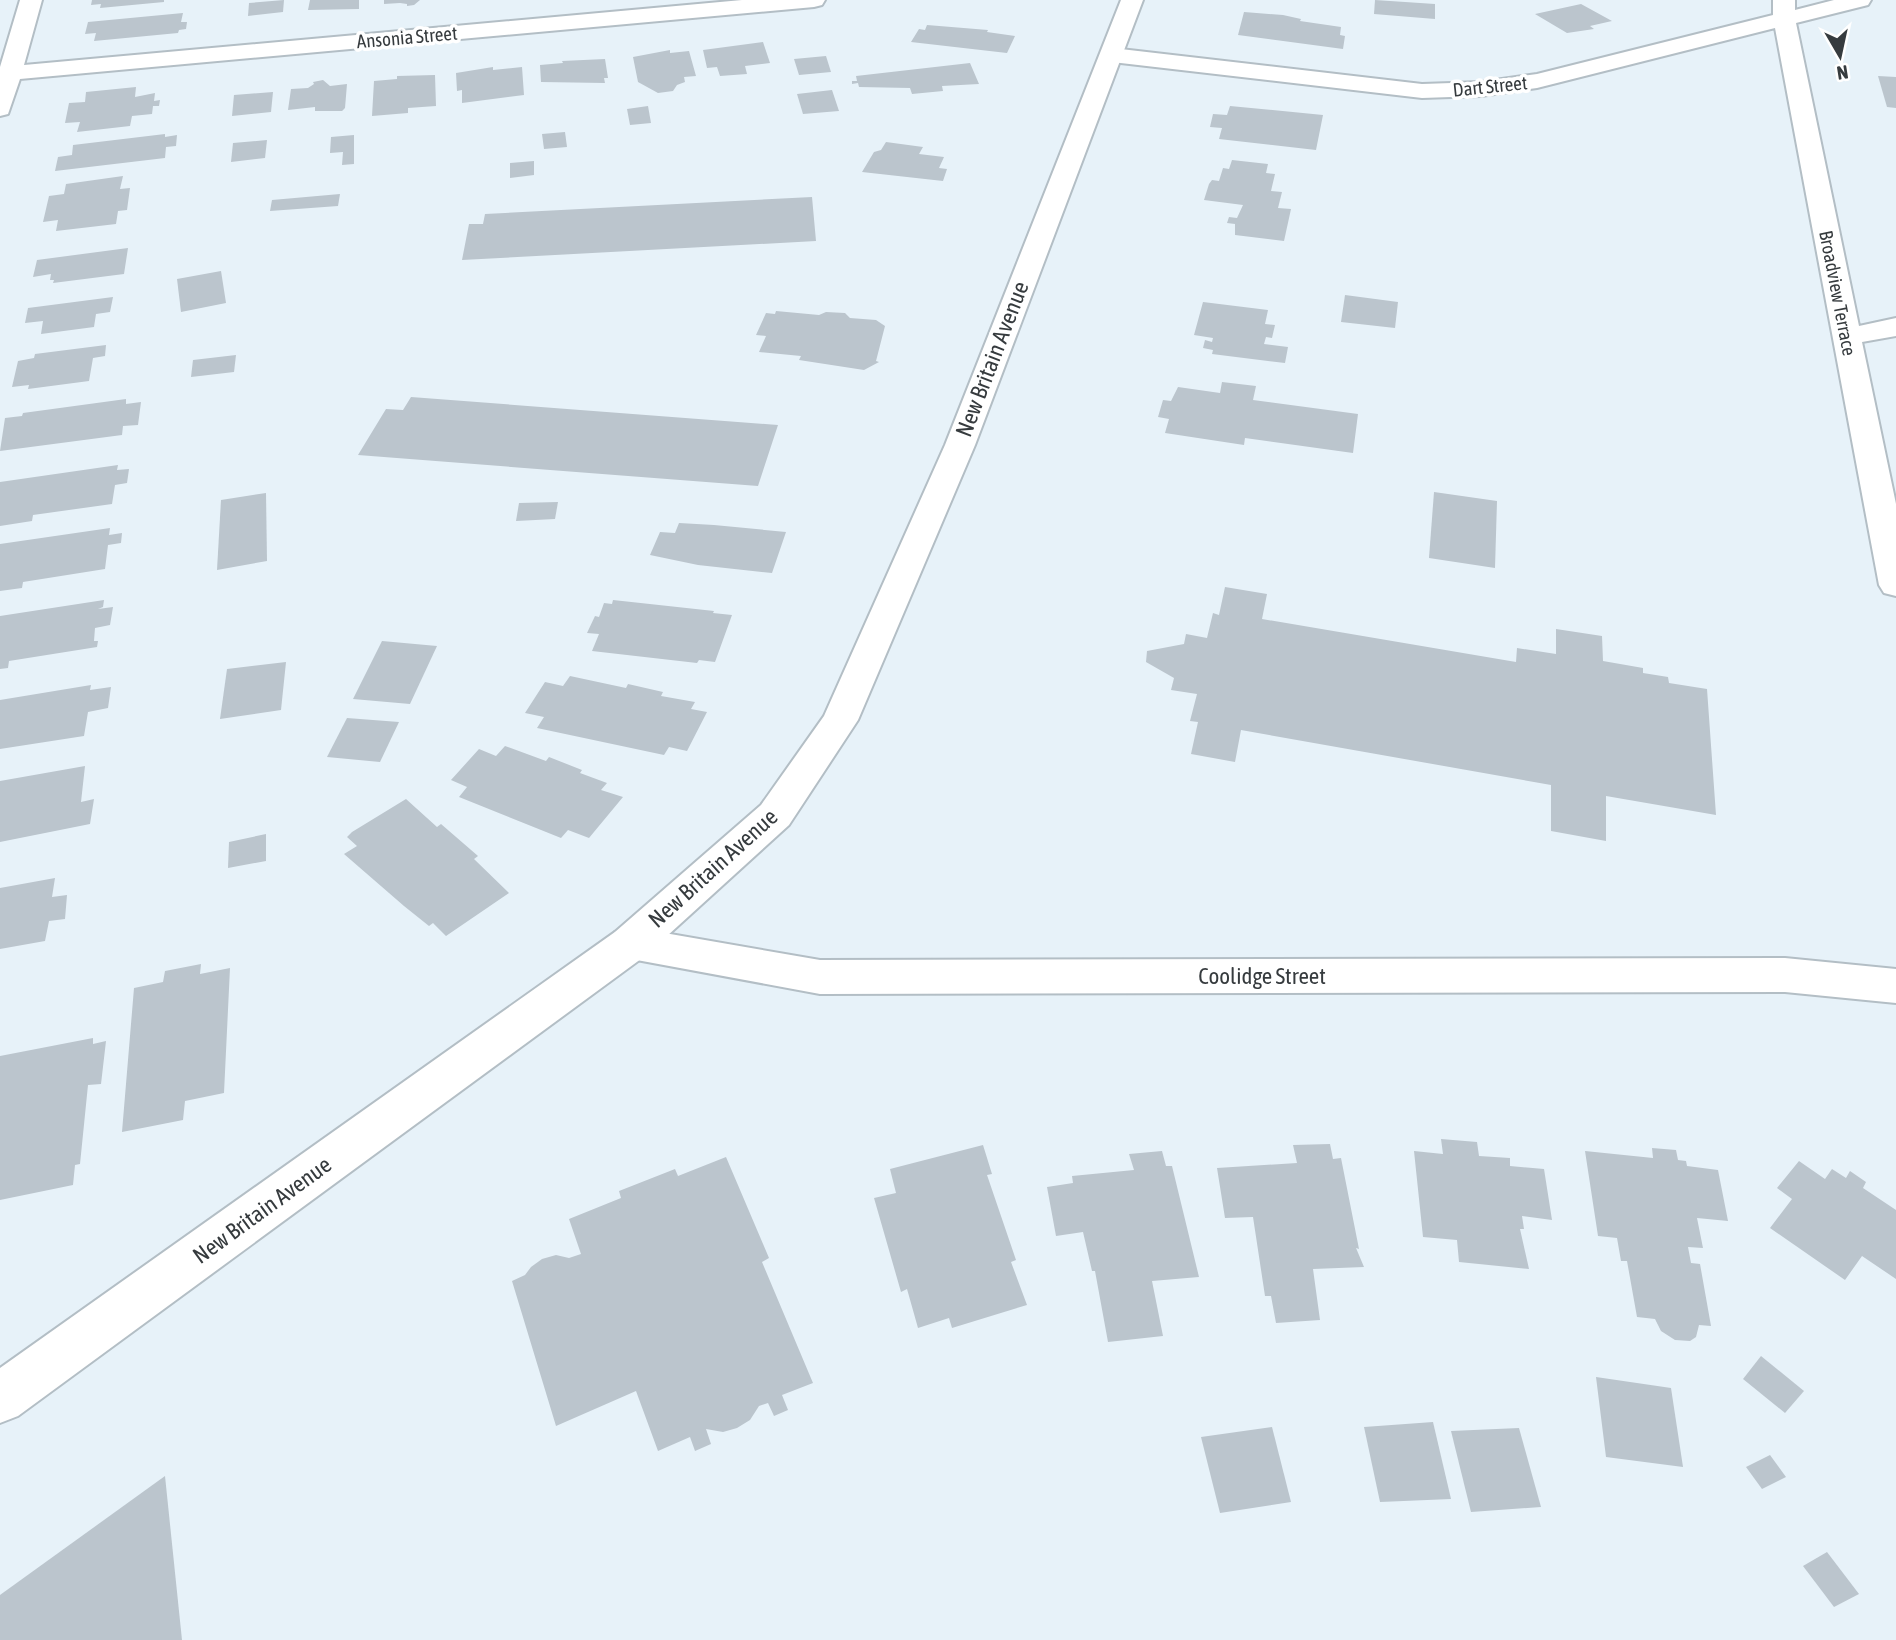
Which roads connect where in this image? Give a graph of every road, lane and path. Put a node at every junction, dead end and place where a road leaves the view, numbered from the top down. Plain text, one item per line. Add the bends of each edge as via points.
1 (31, 0) edge
2 (814, 0) edge
3 (1132, 0) edge
4 (1860, 0) edge
5 (1784, 10) edge
6 (1112, 55) junction
7 (5, 74) edge
8 (0, 109) edge
9 (1896, 327) edge
10 (1846, 337) junction
11 (1896, 585) edge
12 (629, 944) junction
13 (1896, 986) edge
14 (0, 1398) edge

1 - 7 street
2 - 7 street, Ansonia Street
3 - 6 street, New Britain Avenue
4 - 5 street, Dart Street
5 - 6 street, Dart Street via 1537,81 1481,89 1422,91
5 - 10 street, Broadview Terrace
6 - 12 street, New Britain Avenue via 960,445 840,720 775,815
7 - 8 street
9 - 10 street
10 - 11 street, Broadview Terrace
12 - 13 street, Coolidge Street via 820,977 1785,975
12 - 14 street, New Britain Avenue

